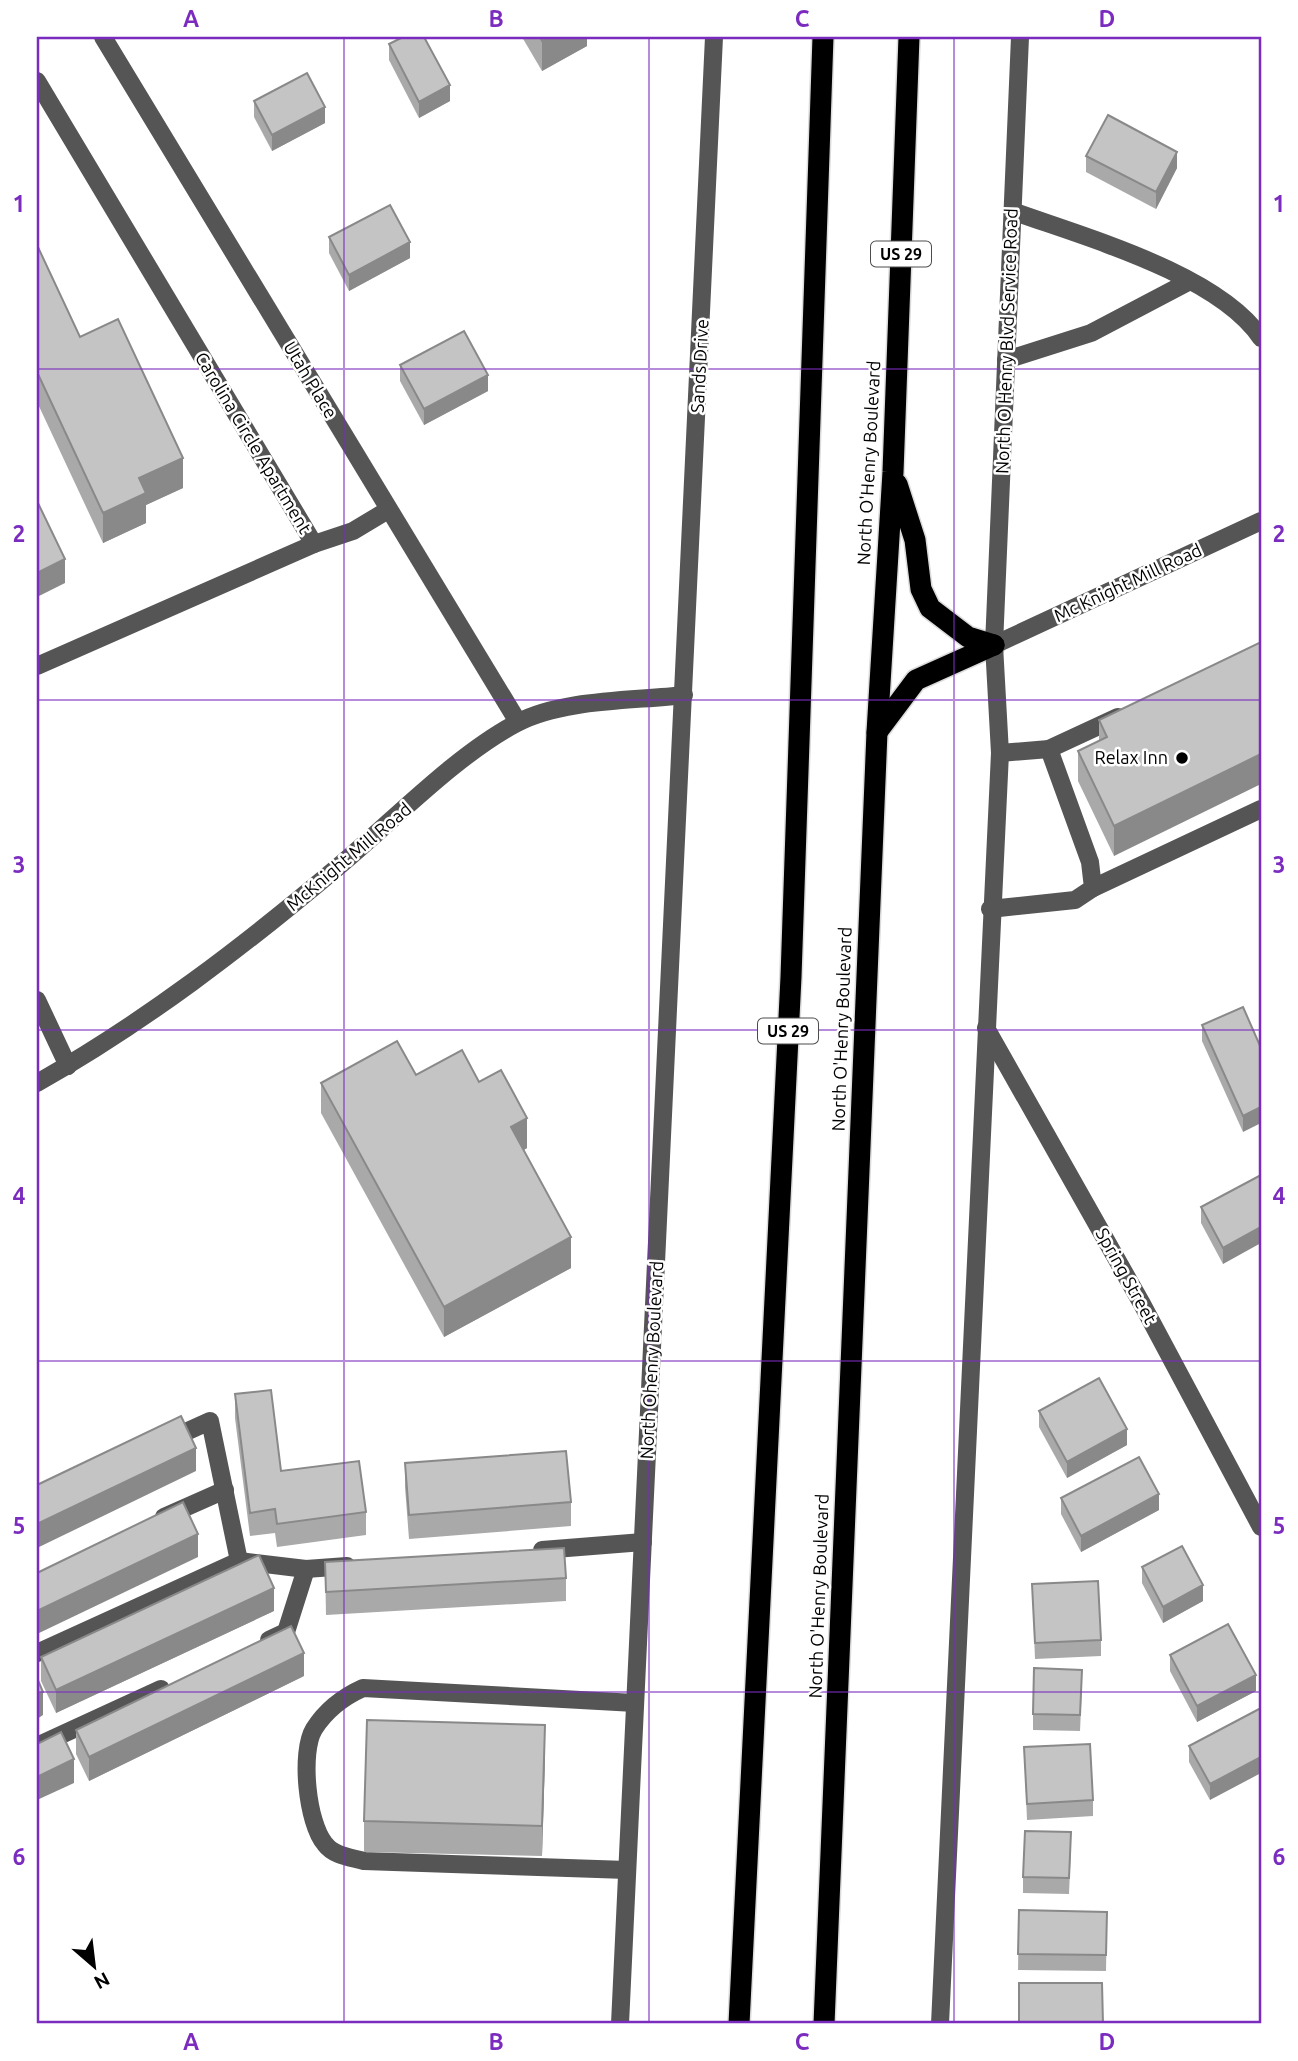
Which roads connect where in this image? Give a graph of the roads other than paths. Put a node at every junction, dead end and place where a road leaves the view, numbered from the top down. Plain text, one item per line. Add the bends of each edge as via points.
1 (103, 37) edge
2 (714, 37) edge
3 (823, 37) edge
4 (909, 37) edge
5 (1020, 37) edge
6 (37, 82) edge
7 (1012, 211) junction
8 (1188, 282) junction
9 (1261, 338) edge
10 (1006, 360) junction
11 (893, 472) junction
12 (388, 510) junction
13 (1261, 521) edge
14 (314, 544) junction
15 (994, 645) junction
16 (37, 666) edge
17 (684, 695) junction
18 (1136, 709) edge
19 (518, 722) junction
20 (877, 732) junction
21 (1049, 750) junction
22 (1000, 754) junction
23 (1261, 809) edge
24 (1093, 888) junction
25 (990, 909) junction
26 (37, 1000) edge
27 (986, 1028) junction
28 (68, 1066) junction
29 (37, 1083) edge
30 (148, 1449) edge
31 (225, 1490) junction
32 (150, 1524) edge
33 (1261, 1527) edge
34 (643, 1542) junction
35 (519, 1552) edge
36 (239, 1561) junction
37 (359, 1565) edge
38 (306, 1569) junction
39 (249, 1649) edge
40 (37, 1653) edge
41 (174, 1684) edge
42 (635, 1703) junction
43 (37, 1746) edge
44 (627, 1870) junction
45 (620, 2024) edge
46 (739, 2024) edge
47 (824, 2024) edge
48 (940, 2024) edge

1 - 12 street, Utah Place
2 - 17 street, Sands Drive
3 - 46 highway, US 29 via 791,977
4 - 11 highway, North O'Henry Boulevard / US 29
5 - 7 street, North O Henry Blvd Service Road
6 - 14 street, Carolina Circle Apartment
7 - 8 street via 1136,257
7 - 10 street, North O Henry Blvd Service Road
8 - 9 street via 1220,297 1250,321
8 - 10 street via 1091,333
10 - 15 street, North O Henry Blvd Service Road
11 - 15 highway via 915,540 921,589 930,608 968,637
11 - 20 highway, North O'Henry Boulevard / US 29
12 - 14 street via 353,531
12 - 19 street, Utah Place
13 - 15 street, Mc Knight Mill Road
14 - 16 street, Carolina Circle Apartment
15 - 20 highway via 916,680
15 - 22 street
17 - 19 street, McKnight Mill Road via 568,707
17 - 34 street, North Ohenry Boulevard
18 - 21 street
19 - 28 street, McKnight Mill Road via 463,760 199,978
20 - 47 highway, North O'Henry Boulevard / US 29
21 - 22 street
21 - 24 street via 1090,862
22 - 25 street
23 - 24 street
24 - 25 street via 1075,900
25 - 27 street
26 - 28 street
27 - 33 street, Spring Street
27 - 48 street
28 - 29 street, McKnight Mill Road
30 - 31 street via 210,1420
31 - 32 street
31 - 36 street
34 - 35 street
34 - 42 street, North Ohenry Boulevard
36 - 38 street
36 - 40 street
37 - 38 street
38 - 39 street via 286,1632
41 - 43 street
42 - 44 street, North Ohenry Boulevard
42 - 44 street via 363,1688 341,1698 313,1731 306,1769 313,1820 325,1844 337,1854 364,1861
44 - 45 street, North Ohenry Boulevard

